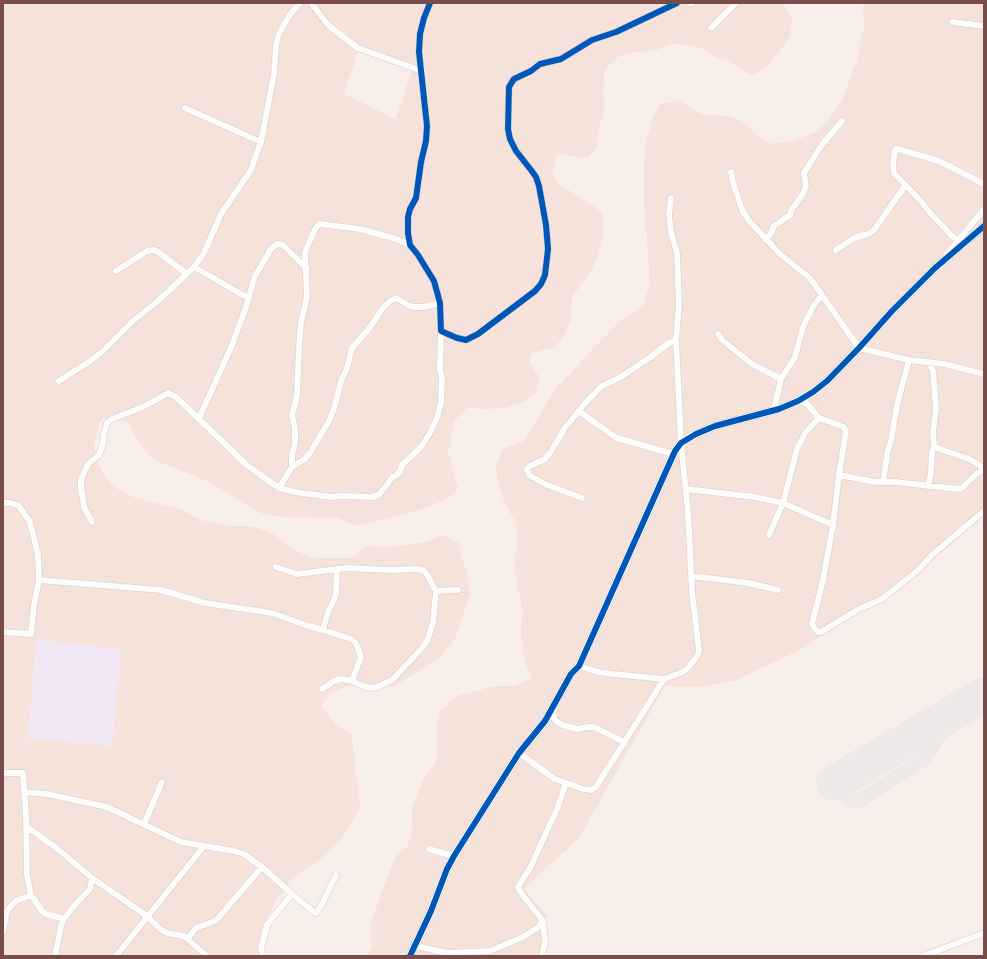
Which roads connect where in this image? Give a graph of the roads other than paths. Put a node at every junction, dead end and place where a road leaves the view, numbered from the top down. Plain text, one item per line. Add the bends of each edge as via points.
1 (300, 3) edge
2 (311, 3) edge
3 (430, 3) edge
4 (677, 3) edge
5 (689, 3) edge
6 (692, 3) edge
7 (736, 3) edge
8 (952, 22) dead end
9 (984, 26) edge
10 (711, 28) dead end
11 (422, 71) junction
12 (185, 108) dead end
13 (842, 121) dead end
14 (261, 142) junction
15 (731, 172) dead end
16 (984, 184) edge
17 (905, 186) junction
18 (671, 198) dead end
19 (984, 209) edge
20 (984, 226) edge
21 (766, 240) junction
22 (958, 240) junction
23 (410, 245) junction
24 (836, 250) dead end
25 (194, 267) junction
26 (935, 268) junction
27 (307, 269) junction
28 (116, 271) dead end
29 (187, 274) junction
30 (822, 295) junction
31 (248, 298) junction
32 (440, 303) junction
33 (441, 331) junction
34 (718, 334) dead end
35 (676, 340) junction
36 (859, 348) junction
37 (909, 360) junction
38 (928, 362) junction
39 (984, 374) edge
40 (781, 379) junction
41 (59, 381) dead end
42 (798, 401) junction
43 (774, 410) junction
44 (579, 411) junction
45 (199, 418) junction
46 (819, 418) junction
47 (681, 443) junction
48 (934, 447) junction
49 (673, 454) junction
50 (292, 467) junction
51 (984, 469) edge
52 (839, 475) junction
53 (883, 482) junction
54 (928, 486) junction
55 (279, 488) junction
56 (686, 489) junction
57 (582, 498) dead end
58 (3, 503) edge
59 (783, 503) junction
60 (984, 511) edge
61 (92, 522) dead end
62 (833, 526) junction
63 (769, 535) dead end
64 (276, 567) dead end
65 (337, 569) junction
66 (691, 576) junction
67 (39, 580) junction
68 (458, 590) dead end
69 (778, 590) dead end
70 (436, 591) junction
71 (323, 630) junction
72 (3, 632) edge
73 (579, 666) junction
74 (664, 679) junction
75 (352, 681) junction
76 (322, 689) dead end
77 (556, 700) junction
78 (624, 742) junction
79 (519, 753) junction
80 (3, 773) edge
81 (162, 782) dead end
82 (566, 783) junction
83 (24, 792) junction
84 (144, 824) junction
85 (26, 826) junction
86 (204, 846) junction
87 (429, 849) dead end
88 (454, 856) junction
89 (262, 868) junction
90 (336, 875) dead end
91 (92, 878) junction
92 (292, 894) junction
93 (32, 895) junction
94 (3, 905) edge
95 (8, 911) junction
96 (147, 916) junction
97 (64, 919) junction
98 (543, 921) junction
99 (3, 932) edge
100 (984, 933) edge
101 (188, 938) junction
102 (416, 946) junction
103 (450, 954) edge
104 (489, 954) edge
105 (55, 956) edge
106 (116, 956) edge
107 (207, 956) edge
108 (262, 956) edge
109 (410, 956) edge
110 (542, 956) edge
111 (923, 956) edge

1 - 14 street via 279,34
2 - 11 street via 329,26 358,48
3 - 11 street via 420,34
4 - 33 street via 616,32 592,40 561,59 540,64 514,79 509,87 508,130 516,151 536,177 539,186 548,249 545,275 535,291 472,338 466,340
5 - 6 street
7 - 10 street
8 - 9 street
11 - 23 street via 426,141 416,198 408,217
12 - 14 street
13 - 21 street via 821,146 804,173 806,186 790,215 774,226
14 - 25 street via 251,170 221,214 204,253
15 - 21 street via 743,212
16 - 17 street via 938,161 896,149 894,173
17 - 22 street
17 - 24 street via 874,230 854,238
18 - 35 street via 669,215 677,253 679,304
19 - 22 street
20 - 26 street
21 - 30 street via 810,278
22 - 26 street
23 - 27 street via 360,229 318,224 305,252
23 - 32 street via 434,280
25 - 29 street
25 - 31 street
26 - 36 street
27 - 31 street via 288,249 278,244 274,246 255,276
27 - 50 street via 307,296 298,346 297,396 292,415 295,428
28 - 29 street via 147,251 153,250
29 - 41 street via 103,351
30 - 36 street
30 - 40 street via 803,327 795,357
31 - 45 street via 232,345
32 - 33 street
32 - 50 street via 414,307 396,298 382,309 352,348 329,421 305,458
33 - 55 street via 441,403 437,418 421,447 379,495 331,497
34 - 40 street via 752,364
35 - 44 street via 621,377 602,386
35 - 47 street
36 - 37 street
36 - 42 street via 827,381
37 - 38 street
37 - 53 street via 897,405
38 - 39 street
38 - 48 street via 933,371 936,408
40 - 43 street
42 - 43 street
42 - 46 street via 806,402
43 - 47 street via 715,426
44 - 49 street via 617,438
44 - 57 street via 545,459 527,469 529,475 547,485
45 - 55 street via 241,460
45 - 61 street via 174,395 168,393 107,422 99,454 88,464 81,479 84,505
46 - 52 street via 846,428
46 - 59 street via 805,434 797,449
47 - 49 street
47 - 56 street
48 - 51 street via 969,459
48 - 54 street
49 - 73 street
50 - 55 street
51 - 54 street via 962,488
52 - 53 street
52 - 62 street
53 - 54 street
56 - 59 street
56 - 66 street
58 - 67 street via 11,502 20,506 30,522 38,555
59 - 62 street
59 - 63 street
60 - 62 street via 882,599 818,632 812,624
64 - 65 street via 298,574
65 - 70 street via 420,569 426,573
65 - 71 street via 336,595
66 - 69 street via 748,583
66 - 74 street via 699,650 688,668
67 - 71 street via 162,590 206,603 272,613
67 - 72 street via 31,634
68 - 70 street
70 - 75 street via 433,622 428,639 421,650 387,683 370,688
71 - 75 street via 356,643 361,657
73 - 74 street via 598,672
73 - 77 street via 571,674
74 - 78 street
75 - 76 street via 341,679
77 - 78 street via 553,717 557,722 573,728 594,727
77 - 79 street via 545,721
78 - 82 street via 596,787 591,790 583,789
79 - 82 street via 555,779
79 - 88 street
80 - 83 street via 23,773
81 - 84 street
82 - 98 street via 531,866 518,887
83 - 84 street via 47,794 107,807
83 - 85 street
84 - 86 street via 177,840
85 - 91 street via 60,850
85 - 93 street via 27,875
86 - 89 street via 234,851 249,857
86 - 96 street
87 - 88 street
88 - 102 street
89 - 92 street
89 - 101 street via 215,921 199,926
90 - 92 street via 315,913
91 - 96 street
91 - 97 street via 90,889
92 - 108 street via 268,925 261,949
93 - 95 street via 13,903
93 - 97 street via 46,914
94 - 95 street
95 - 99 street
96 - 101 street via 167,933
96 - 106 street
97 - 105 street
98 - 104 street via 523,937
98 - 110 street via 545,942
100 - 111 street
101 - 107 street
102 - 103 street
102 - 109 street
103 - 104 street

